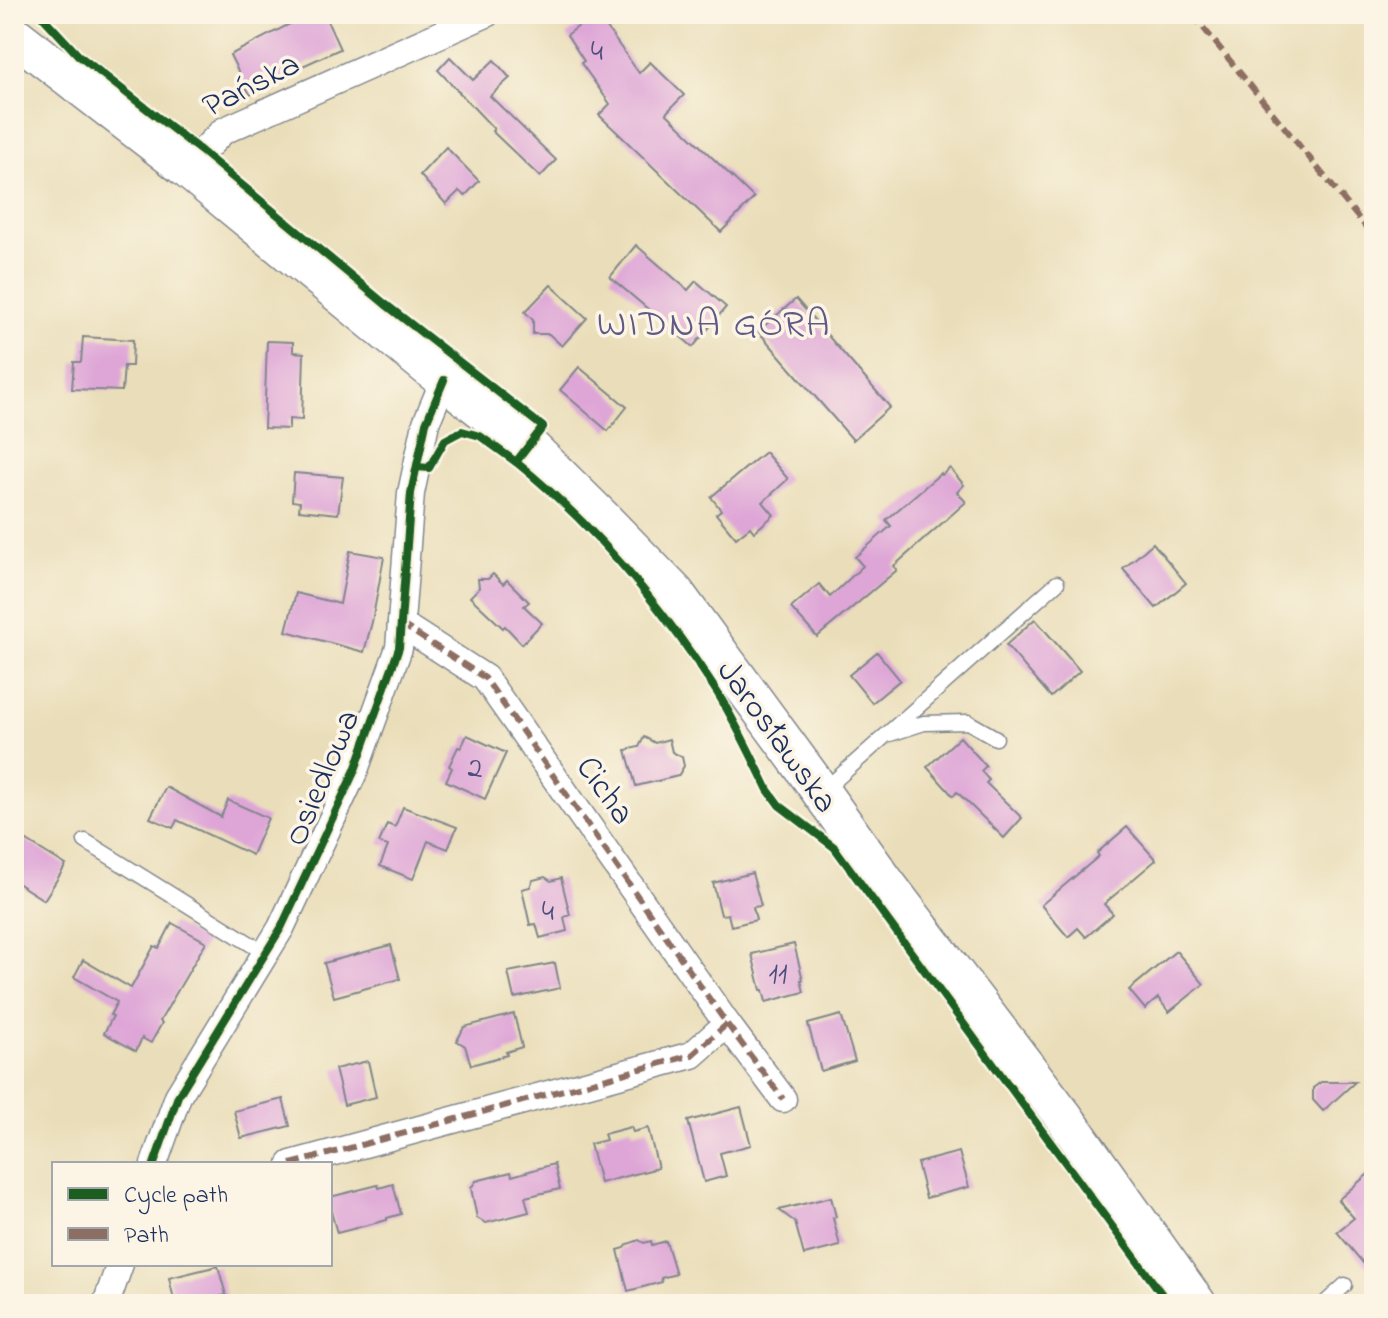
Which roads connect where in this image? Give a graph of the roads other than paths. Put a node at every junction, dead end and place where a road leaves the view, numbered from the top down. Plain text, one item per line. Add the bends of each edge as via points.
1 (486, 14) edge
2 (19, 46) edge
3 (186, 168) junction
4 (444, 380) junction
5 (1057, 583) dead end
6 (401, 624) junction
7 (886, 735) junction
8 (996, 738) dead end
9 (821, 792) junction
10 (85, 841) dead end
11 (265, 953) junction
12 (727, 1024) junction
13 (783, 1099) dead end
14 (155, 1162) edge
15 (298, 1162) edge
16 (119, 1266) edge
17 (1345, 1285) dead end
18 (106, 1304) edge
19 (1197, 1304) edge
20 (1324, 1304) edge

1 - 3 street, Pańska via 223,131
2 - 3 main road, Jarosławska
3 - 4 main road, Jarosławska
4 - 6 street, Osiedlowa via 426,423 411,493
4 - 9 main road, Jarosławska via 528,445 675,593
5 - 7 lane
6 - 11 street, Osiedlowa via 399,648 355,770
6 - 12 street, Cicha via 485,678
7 - 8 lane via 924,723 968,722
7 - 9 lane
9 - 19 main road, Jarosławska
10 - 11 lane
11 - 14 street, Osiedlowa via 178,1096
12 - 13 street, Cicha
12 - 15 street via 692,1055
16 - 18 street
17 - 20 lane

